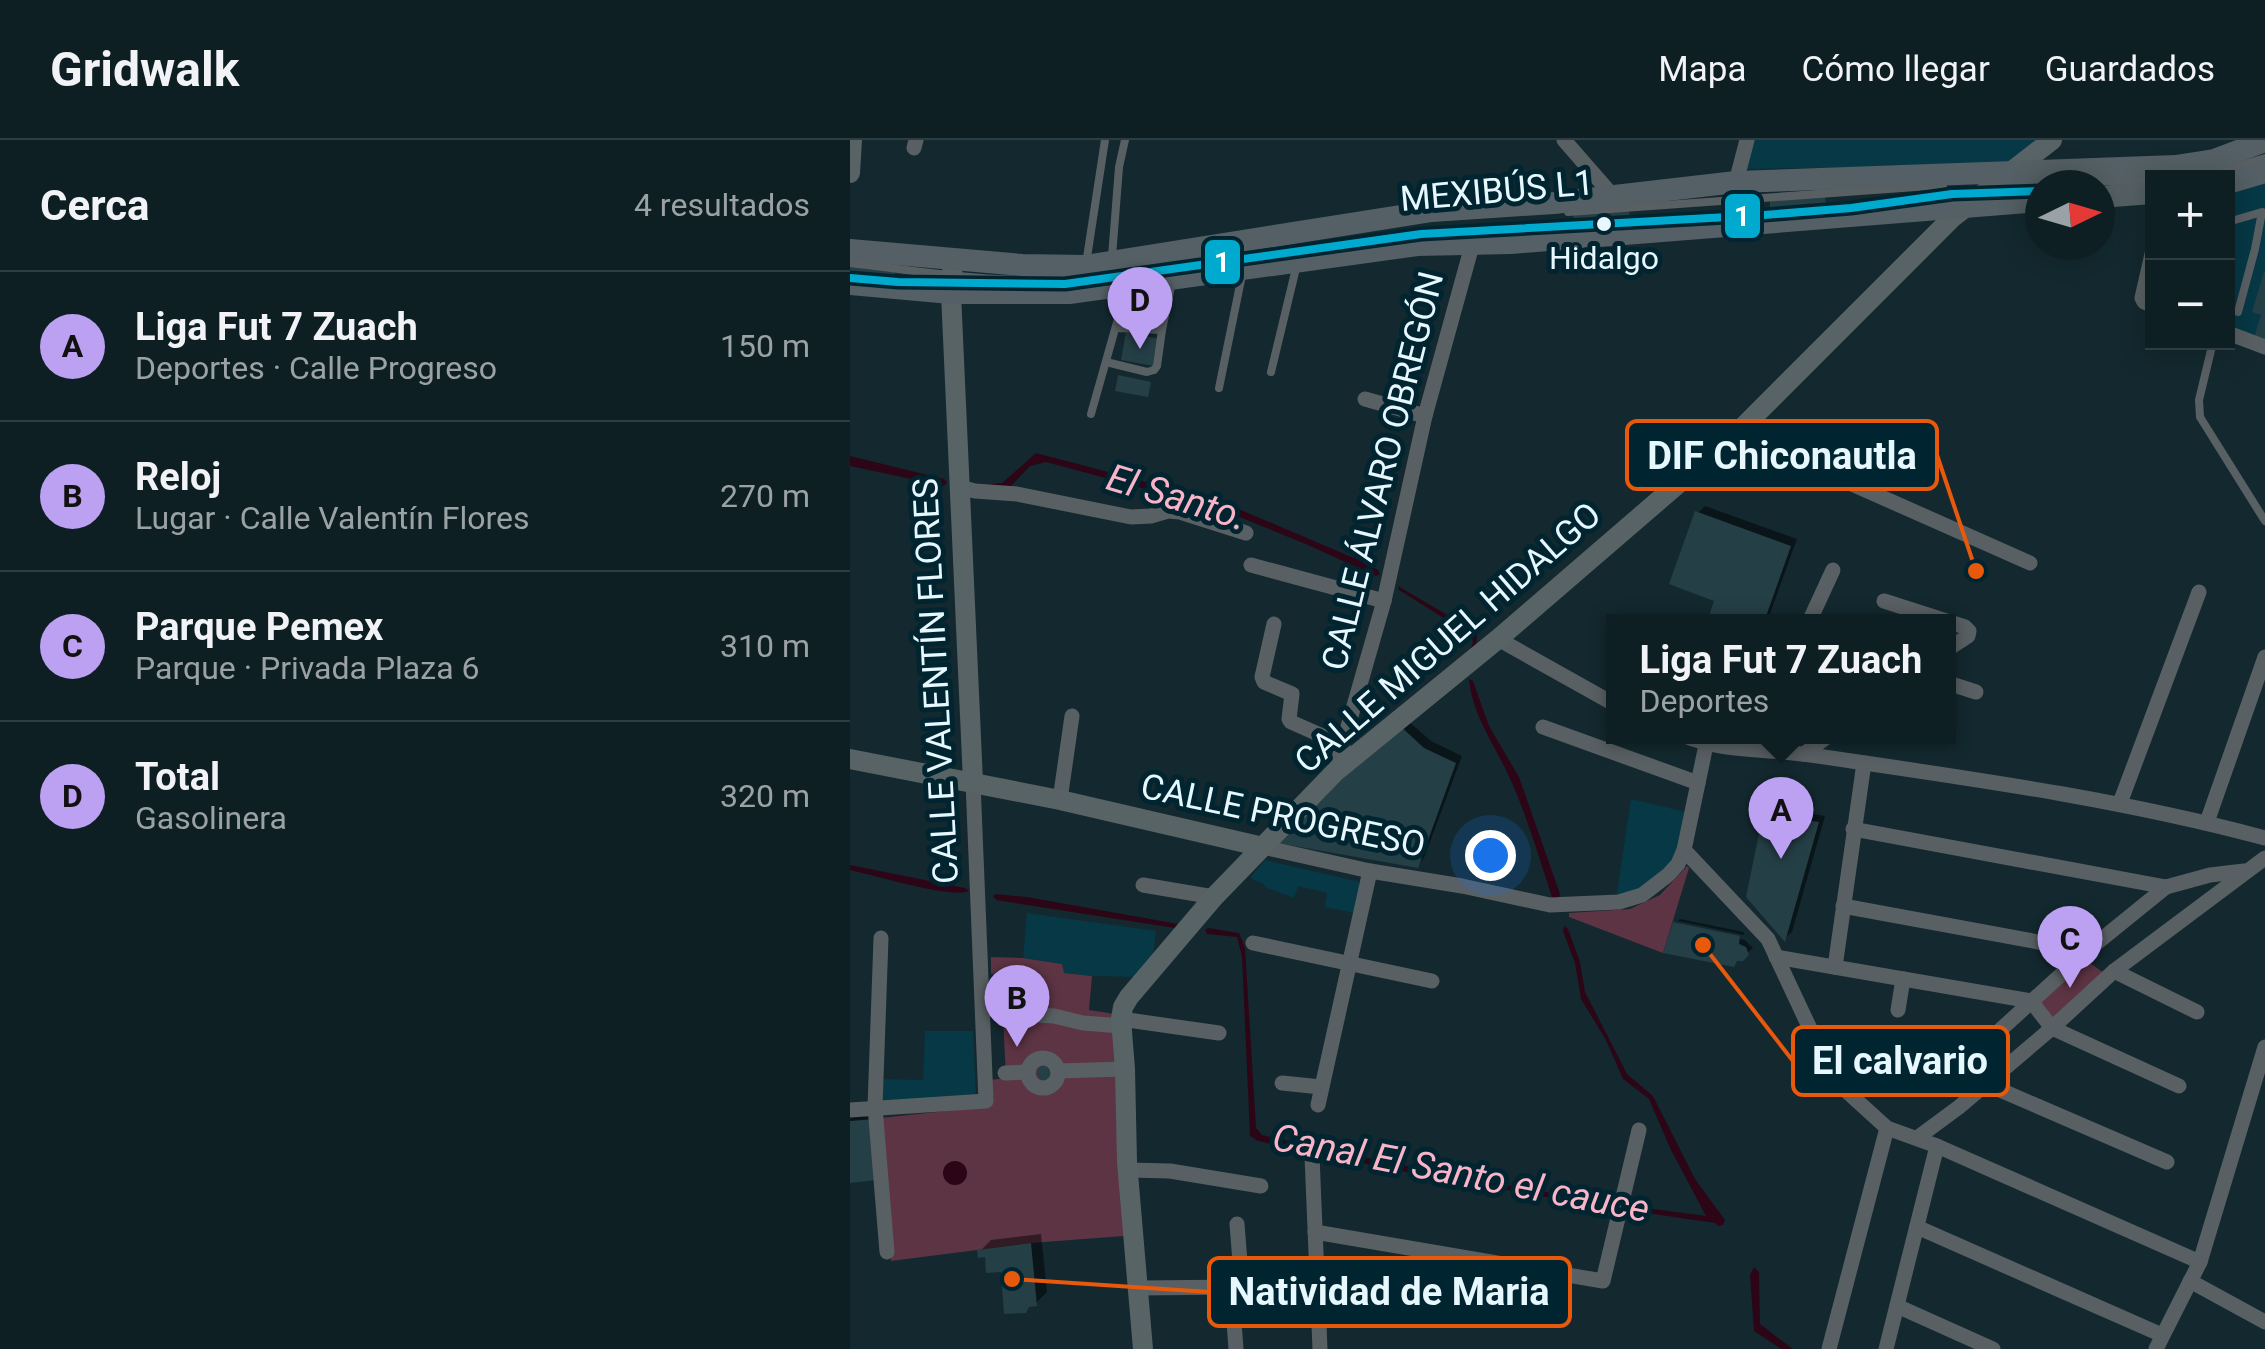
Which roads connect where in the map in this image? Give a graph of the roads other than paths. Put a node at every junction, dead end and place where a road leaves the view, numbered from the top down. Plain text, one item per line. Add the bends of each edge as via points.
1 (852, 140) edge
2 (1105, 140) edge
3 (1125, 140) edge
4 (1564, 140) edge
5 (1747, 140) edge
6 (2052, 140) edge
7 (2255, 147) edge
8 (2265, 169) edge
9 (2212, 170) edge
10 (850, 173) edge
11 (2235, 179) edge
12 (2145, 180) edge
13 (1736, 182) junction
14 (1990, 189) junction
15 (2025, 190) edge
16 (2145, 190) edge
17 (2115, 192) edge
18 (1612, 195) junction
19 (2025, 197) edge
20 (1561, 213) dead end
21 (2235, 220) edge
22 (1406, 226) dead end
23 (1472, 242) junction
24 (850, 250) edge
25 (1297, 261) junction
26 (1112, 262) junction
27 (850, 263) edge
28 (1085, 266) junction
29 (1244, 268) junction
30 (952, 277) junction
31 (1172, 278) junction
32 (850, 281) edge
33 (1116, 286) junction
34 (2235, 311) edge
35 (1116, 328) junction
36 (1162, 330) junction
37 (2235, 336) edge
38 (2265, 347) edge
39 (2211, 350) edge
40 (1106, 362) junction
41 (1271, 372) dead end
42 (1219, 388) dead end
43 (1365, 399) dead end
44 (1091, 414) dead end
45 (1425, 416) junction
46 (1738, 433) junction
47 (960, 487) junction
48 (2265, 520) edge
49 (1246, 533) dead end
50 (2030, 563) dead end
51 (1251, 565) dead end
52 (1832, 570) dead end
53 (2200, 592) dead end
54 (1384, 601) junction
55 (1884, 601) dead end
56 (1813, 614) edge
57 (1924, 614) edge
58 (1274, 624) dead end
59 (1956, 624) edge
60 (1498, 639) junction
61 (1956, 644) edge
62 (2265, 657) edge
63 (1956, 686) edge
64 (1976, 692) dead end
65 (1606, 700) edge
66 (1072, 716) dead end
67 (1543, 727) dead end
68 (1729, 744) edge
69 (1757, 744) edge
70 (1817, 744) edge
71 (1343, 745) junction
72 (1706, 745) joint
73 (1804, 754) junction
74 (850, 759) edge
75 (1864, 763) junction
76 (1336, 772) junction
77 (974, 782) junction
78 (1698, 783) junction
79 (1060, 800) junction
80 (2120, 803) junction
81 (2207, 822) junction
82 (1853, 829) junction
83 (2265, 838) edge
84 (1264, 846) junction
85 (1684, 850) junction
86 (2265, 858) edge
87 (2248, 870) junction
88 (1370, 871) junction
89 (1143, 885) dead end
90 (2166, 887) junction
91 (1214, 898) junction
92 (1843, 906) junction
93 (881, 938) dead end
94 (1253, 943) dead end
95 (2087, 951) junction
96 (1776, 957) junction
97 (1350, 962) junction
98 (1835, 966) junction
99 (2114, 970) junction
100 (1902, 978) junction
101 (1432, 981) dead end
102 (2032, 1002) junction
103 (1898, 1010) dead end
104 (2197, 1012) dead end
105 (1122, 1017) junction
106 (1003, 1019) dead end
107 (2052, 1028) junction
108 (1218, 1032) dead end
109 (2265, 1047) edge
110 (1976, 1052) junction
111 (1894, 1054) dead end
112 (1125, 1070) junction
113 (1006, 1073) dead end
114 (1282, 1083) dead end
115 (1984, 1083) junction
116 (2179, 1086) dead end
117 (1321, 1087) junction
118 (1318, 1104) dead end
119 (875, 1107) junction
120 (850, 1110) edge
121 (1887, 1128) junction
122 (1639, 1130) dead end
123 (1917, 1138) junction
124 (1937, 1146) junction
125 (1312, 1156) dead end
126 (2167, 1162) dead end
127 (1128, 1170) junction
128 (1261, 1186) dead end
129 (1237, 1224) dead end
130 (1917, 1227) junction
131 (1315, 1232) junction
132 (887, 1252) dead end
133 (2200, 1262) junction
134 (2190, 1281) junction
135 (1138, 1288) junction
136 (1897, 1306) junction
137 (1233, 1308) dead end
138 (2265, 1322) edge
139 (2159, 1342) edge
140 (1142, 1349) edge
141 (1236, 1349) edge
142 (1320, 1349) edge
143 (1829, 1349) edge
144 (1886, 1349) edge
145 (1993, 1349) edge

1 - 10 street
2 - 28 lane
3 - 26 lane
4 - 18 street
5 - 13 street
6 - 14 street, CALLE MIGUEL HIDALGO
7 - 9 lane
7 - 14 main road via 2214,160
8 - 11 main road
12 - 14 lane, MEXIBÚS L1
13 - 14 main road via 1950,173
13 - 18 main road
14 - 15 lane, MEXIBÚS L1
14 - 19 main road
14 - 20 lane, MEXIBÚS L1 via 1950,185
14 - 23 main road via 1512,243
14 - 30 lane, MEXIBÚS L1 via 1781,214 1421,234 1065,284
14 - 46 street, CALLE MIGUEL HIDALGO via 1953,217
16 - 17 main road
18 - 26 main road via 1432,210
21 - 34 lane via 2262,212
22 - 30 lane, MEXIBÚS L1 via 1062,278
23 - 25 main road
23 - 45 street, CALLE ÁLVARO OBREGÓN
24 - 30 main road
25 - 29 main road
25 - 41 lane
26 - 28 main road
27 - 30 lane, MEXIBÚS L1
28 - 30 main road via 1022,265
29 - 31 main road
29 - 42 lane
30 - 32 main road
30 - 33 main road via 1069,293
30 - 47 street, CALLE VALENTÍN FLORES
31 - 33 main road
31 - 36 lane
33 - 35 lane
35 - 36 lane
35 - 40 lane
36 - 40 lane via 1154,370
37 - 38 street
39 - 48 lane via 2200,417
40 - 44 lane
43 - 45 street
45 - 54 street, CALLE ÁLVARO OBREGÓN
46 - 50 street
46 - 60 street, CALLE MIGUEL HIDALGO
47 - 49 street via 1131,517 1168,510
47 - 77 street, CALLE VALENTÍN FLORES
51 - 54 street
52 - 56 street
53 - 80 street
54 - 71 street, CALLE ÁLVARO OBREGÓN
55 - 57 street
58 - 71 street via 1264,682 1292,694 1290,722
59 - 61 street via 1969,630
60 - 65 street
60 - 76 street, CALLE MIGUEL HIDALGO
62 - 81 street
63 - 64 street
66 - 79 street
67 - 78 street
68 - 72 street
69 - 73 street
70 - 73 street
71 - 76 street, CALLE ÁLVARO OBREGÓN
72 - 78 street, CALLE PROGRESO
73 - 75 street
74 - 77 street, CALLE PROGRESO
75 - 80 street
75 - 82 street
76 - 84 street, CALLE MIGUEL HIDALGO
77 - 79 street, CALLE PROGRESO
77 - 119 street, CALLE VALENTÍN FLORES via 986,1100
78 - 85 street, CALLE PROGRESO
79 - 84 street, CALLE PROGRESO
80 - 81 street
81 - 83 street
82 - 90 street
82 - 92 street
84 - 88 street, CALLE PROGRESO
84 - 91 street, CALLE MIGUEL HIDALGO
85 - 88 street, CALLE PROGRESO via 1668,875 1619,902 1550,906
85 - 96 street via 1762,931
86 - 87 street
87 - 90 street
87 - 99 street
88 - 97 street
89 - 91 street
90 - 95 street
91 - 105 street, CALLE MIGUEL HIDALGO via 1129,997
92 - 95 street
92 - 98 street
93 - 119 street
94 - 97 street
95 - 102 street
96 - 98 street
96 - 121 street via 1828,1065
97 - 101 street
97 - 117 street
98 - 100 street
99 - 104 street
99 - 107 street
100 - 102 street
100 - 103 street
102 - 107 street
102 - 110 street
105 - 106 street via 1082,1023 1054,1016
105 - 108 street
105 - 112 street
107 - 115 street
107 - 116 street
109 - 133 street
110 - 111 street via 1940,1060
110 - 115 street
112 - 113 street via 1058,1071 1045,1088 1032,1083 1028,1072
112 - 127 street
114 - 117 street
115 - 123 street
115 - 126 street
117 - 118 street
119 - 120 street
119 - 132 street
121 - 123 street
121 - 143 street
122 - 131 street via 1603,1281
123 - 124 street
124 - 130 street
124 - 133 street
125 - 131 street
127 - 128 street
127 - 135 street
129 - 135 street via 1242,1287
130 - 136 street
130 - 139 street
131 - 142 street
133 - 134 street
134 - 138 street
134 - 139 street
135 - 140 street
136 - 144 street
136 - 145 street
137 - 141 street

